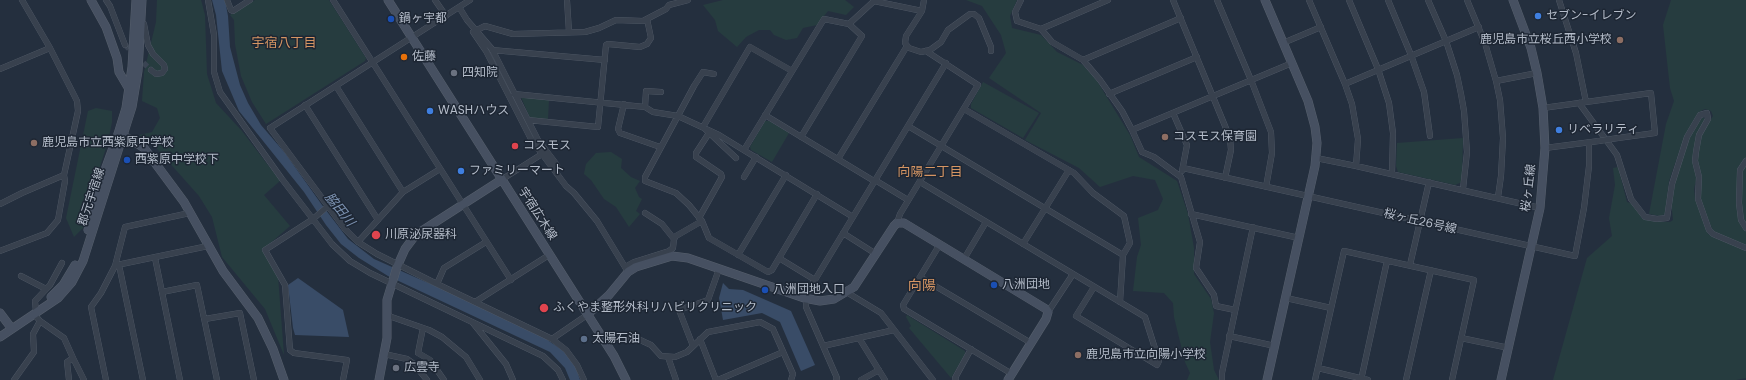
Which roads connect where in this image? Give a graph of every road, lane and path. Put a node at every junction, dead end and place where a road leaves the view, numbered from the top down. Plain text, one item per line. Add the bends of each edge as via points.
1 (22, 0) edge
2 (92, 0) edge
3 (106, 0) edge
4 (136, 0) edge
5 (143, 0) edge
6 (208, 0) edge
7 (227, 0) edge
8 (250, 0) edge
9 (333, 0) edge
10 (388, 0) edge
11 (436, 0) edge
12 (470, 0) edge
13 (567, 0) edge
14 (688, 0) edge
15 (924, 0) edge
16 (1021, 0) edge
17 (1108, 0) edge
18 (1173, 0) edge
19 (1216, 0) edge
20 (1265, 0) edge
21 (1309, 0) edge
22 (1349, 0) edge
23 (1388, 0) edge
24 (1428, 0) edge
25 (1467, 0) edge
26 (1513, 0) edge
27 (1559, 0) edge
28 (668, 2) edge
29 (459, 7) junction
30 (922, 11) junction
31 (446, 16) junction
32 (1181, 18) junction
33 (648, 19) junction
34 (849, 24) junction
35 (1321, 27) junction
36 (1478, 27) junction
37 (1042, 29) junction
38 (475, 30) junction
39 (569, 32) junction
40 (412, 38) junction
41 (1446, 41) junction
42 (1283, 43) junction
43 (125, 45) tunnel mouth
44 (907, 46) junction
45 (50, 48) junction
46 (492, 50) junction
47 (136, 51) junction
48 (926, 51) junction
49 (991, 51) dead end
50 (1411, 55) junction
51 (1197, 57) junction
52 (117, 58) junction
53 (605, 60) junction
54 (1083, 60) junction
55 (373, 63) junction
56 (946, 63) junction
57 (1292, 63) junction
58 (1, 67) edge
59 (132, 67) junction
60 (1378, 69) junction
61 (151, 70) dead end
62 (792, 71) junction
63 (1537, 73) junction
64 (714, 74) dead end
65 (1251, 80) junction
66 (1496, 81) junction
67 (1345, 84) junction
68 (336, 86) junction
69 (129, 89) junction
70 (660, 92) dead end
71 (514, 94) junction
72 (1109, 94) junction
73 (1213, 96) junction
74 (600, 101) junction
75 (1586, 102) junction
76 (1579, 103) junction
77 (624, 104) junction
78 (305, 105) junction
79 (645, 107) junction
80 (1543, 108) junction
81 (964, 109) junction
82 (1173, 113) junction
83 (765, 115) junction
84 (678, 116) junction
85 (528, 120) junction
86 (908, 126) junction
87 (703, 127) junction
88 (1132, 130) junction
89 (709, 133) junction
90 (121, 135) junction
91 (1430, 136) dead end
92 (801, 137) junction
93 (1589, 142) junction
94 (941, 146) junction
95 (660, 147) junction
96 (1545, 148) junction
97 (744, 150) junction
98 (542, 154) junction
99 (756, 157) junction
100 (736, 158) dead end
101 (1316, 158) junction
102 (838, 159) junction
103 (1746, 162) edge
104 (557, 165) dead end
105 (1356, 166) junction
106 (1183, 168) junction
107 (440, 169) junction
108 (1070, 170) junction
109 (1392, 174) junction
110 (64, 175) junction
111 (786, 175) junction
112 (1181, 177) junction
113 (744, 178) dead end
114 (1225, 178) junction
115 (501, 180) junction
116 (875, 181) junction
117 (920, 182) junction
118 (1429, 182) junction
119 (1266, 187) junction
120 (1463, 190) junction
121 (403, 192) junction
122 (817, 194) junction
123 (1308, 196) junction
124 (1498, 197) junction
125 (908, 200) junction
126 (0, 204) edge
127 (463, 205) junction
128 (327, 207) junction
129 (1046, 208) junction
130 (1540, 208) junction
131 (190, 212) junction
132 (645, 213) dead end
133 (1191, 214) junction
134 (853, 216) junction
135 (314, 217) junction
136 (378, 220) junction
137 (701, 220) junction
138 (986, 222) junction
139 (1420, 222) junction
140 (897, 223) junction
141 (1253, 228) junction
142 (1746, 228) edge
143 (843, 233) junction
144 (1299, 238) junction
145 (674, 240) junction
146 (358, 242) junction
147 (486, 242) junction
148 (940, 244) junction
149 (1023, 244) junction
150 (208, 246) junction
151 (1531, 246) junction
152 (1746, 248) edge
153 (0, 251) edge
154 (876, 254) junction
155 (549, 255) junction
156 (738, 255) junction
157 (1123, 255) junction
158 (155, 258) junction
159 (779, 258) junction
160 (964, 259) junction
161 (1387, 260) junction
162 (62, 263) dead end
163 (1410, 265) junction
164 (117, 266) junction
165 (397, 266) junction
166 (627, 269) junction
167 (719, 269) junction
168 (1431, 270) junction
169 (1073, 274) junction
170 (21, 276) dead end
171 (920, 277) junction
172 (510, 280) junction
173 (815, 280) junction
174 (392, 283) junction
175 (436, 284) junction
176 (1094, 286) junction
177 (46, 288) junction
178 (162, 292) junction
179 (848, 293) junction
180 (1286, 298) junction
181 (805, 299) junction
182 (475, 302) junction
183 (1120, 302) junction
184 (1332, 308) junction
185 (1235, 310) junction
186 (1048, 312) junction
187 (0, 313) edge
188 (35, 313) junction
189 (587, 314) junction
190 (386, 315) junction
191 (205, 319) junction
192 (40, 321) junction
193 (472, 322) junction
194 (423, 328) junction
195 (12, 329) junction
196 (894, 330) junction
197 (1229, 336) junction
198 (0, 337) edge
199 (552, 338) junction
200 (859, 338) junction
201 (1461, 338) junction
202 (603, 339) junction
203 (700, 339) junction
204 (1031, 343) junction
205 (693, 346) junction
206 (823, 346) junction
207 (1275, 346) junction
208 (1509, 348) junction
209 (971, 350) junction
210 (783, 352) junction
211 (384, 354) junction
212 (668, 357) junction
213 (73, 358) junction
214 (1318, 368) junction
215 (879, 370) junction
216 (1010, 377) edge
217 (1361, 379) edge
218 (14, 380) edge
219 (69, 380) edge
220 (84, 380) edge
221 (106, 380) edge
222 (143, 380) edge
223 (180, 380) edge
224 (217, 380) edge
225 (254, 380) edge
226 (284, 380) edge
227 (343, 380) edge
228 (379, 380) edge
229 (427, 380) edge
230 (444, 380) edge
231 (480, 380) edge
232 (513, 380) edge
233 (563, 380) edge
234 (584, 380) edge
235 (626, 380) edge
236 (676, 380) edge
237 (717, 380) edge
238 (791, 380) edge
239 (836, 380) edge
240 (861, 380) edge
241 (885, 380) edge
242 (934, 380) edge
243 (956, 380) edge
244 (1222, 380) edge
245 (1268, 380) edge
246 (1315, 380) edge
247 (1368, 380) edge
248 (1406, 380) edge
249 (1452, 380) edge
250 (1501, 380) edge

1 - 45 street
2 - 52 street via 106,27
3 - 43 street
4 - 47 street, 郡元宇宿線
5 - 47 street, 郡元宇宿線
5 - 61 street via 145,36 153,54 164,65 165,70 156,74
6 - 135 street via 214,35 214,72 220,92
7 - 8 street via 233,11
9 - 55 street
10 - 40 street, 宇宿広木線
11 - 31 street
12 - 29 street
13 - 39 street
14 - 28 street
15 - 30 street
16 - 37 street via 1015,12 1017,21
17 - 37 street
18 - 32 street
19 - 65 street
20 - 42 street
21 - 35 street
22 - 60 street
23 - 50 street
24 - 41 street
25 - 36 street
26 - 63 street, 桜ヶ丘線 via 1531,48
27 - 75 street via 1576,53
28 - 33 street via 666,9
29 - 31 street
29 - 38 street
30 - 34 street via 874,1
30 - 44 street via 906,36
31 - 40 street
32 - 51 street
32 - 54 street
33 - 39 street via 616,20 589,31
33 - 53 street via 651,38 648,44 640,47 608,44
34 - 62 street via 824,19
34 - 92 street via 862,36
35 - 42 street
35 - 67 street
36 - 41 street
36 - 66 street
37 - 54 street via 1052,42
38 - 39 street via 484,26 513,34
38 - 46 street
38 - 98 street via 474,36 486,51 531,138
40 - 55 street
40 - 115 street, 宇宿広木線
41 - 50 street
41 - 120 street via 1457,75 1464,111 1467,152
42 - 57 street
44 - 48 street via 916,51
44 - 102 street
45 - 58 street
45 - 110 street via 78,108
46 - 53 street
46 - 71 street
47 - 59 street, 郡元宇宿線
47 - 90 street, 郡元宇宿線 via 135,94
48 - 49 street via 936,47 948,30 970,14 974,14 979,18
48 - 56 street
50 - 60 street
50 - 91 street via 1424,92
51 - 72 street
51 - 73 street
52 - 59 street via 125,66
52 - 69 street via 119,72
53 - 74 street
54 - 72 street
55 - 68 street
55 - 107 street
56 - 81 street via 978,85
56 - 86 street
57 - 65 street
57 - 101 street via 1312,112 1317,143
59 - 69 street, 郡元宇宿線
60 - 67 street
60 - 109 street via 1391,116
62 - 83 street
62 - 87 street via 750,47
63 - 66 street
63 - 80 street, 桜ヶ丘線
64 - 84 street via 703,72
65 - 73 street
65 - 119 street via 1268,121 1272,142
66 - 124 street via 1503,138
67 - 105 street via 1358,139
68 - 78 street
68 - 121 street
69 - 90 street, 郡元宇宿線
70 - 79 street via 646,91
71 - 74 street
71 - 85 street
72 - 88 street
73 - 82 street
73 - 114 street via 1231,144
74 - 77 street
74 - 85 street via 598,126
75 - 76 street
75 - 93 street, bridge via 1651,93 1655,133
76 - 80 street
76 - 152 street via 1617,155 1631,199 1646,217 1657,219 1667,218 1672,184 1685,143 1700,115 1706,113 1708,118 1698,136 1695,161 1699,177 1698,199 1709,230
77 - 79 street
77 - 95 street via 618,129 620,133
78 - 128 street via 270,128
78 - 136 street
79 - 84 street via 653,112
80 - 96 street, 桜ヶ丘線
81 - 94 street
81 - 108 street
82 - 88 street
82 - 106 street via 1187,145
83 - 92 street
83 - 97 street
84 - 87 street
84 - 95 street
85 - 104 street via 538,140
86 - 94 street
86 - 116 street
87 - 89 street
87 - 97 street
88 - 112 street via 1142,152 1154,157
89 - 100 street
89 - 137 street via 696,153 696,158 722,177
90 - 131 street via 144,148
90 - 188 street, 郡元宇宿線 via 89,245 78,272 58,298
92 - 102 street
93 - 96 street
93 - 151 street, 桜ヶ丘26号線 via 1584,208 1575,256
94 - 117 street
94 - 129 street
95 - 137 street via 645,182 676,192
96 - 130 street, 桜ヶ丘線
97 - 99 street
98 - 115 street
98 - 166 street via 566,186 598,221
99 - 111 street
99 - 113 street
101 - 105 street
101 - 123 street
102 - 116 street
103 - 142 street via 1740,170 1739,203 1741,220
105 - 109 street
106 - 112 street
106 - 114 street, 桜ヶ丘26号線
107 - 121 street
107 - 127 street
108 - 129 street
108 - 157 street via 1092,193 1124,216 1130,243
109 - 118 street
110 - 126 street
110 - 153 street via 58,220 52,228 47,233
111 - 122 street
111 - 156 street
112 - 133 street
114 - 119 street, 桜ヶ丘26号線
115 - 127 street
115 - 155 street, 宇宿広木線
116 - 125 street
116 - 134 street
117 - 125 street
117 - 138 street
118 - 120 street
118 - 139 street
119 - 123 street, 桜ヶ丘26号線
120 - 124 street
121 - 136 street
122 - 134 street
122 - 159 street
123 - 139 street, 桜ヶ丘26号線
123 - 144 street
124 - 130 street
125 - 140 street
127 - 147 street
127 - 165 street via 414,237
128 - 135 street
128 - 146 street
129 - 149 street
129 - 157 street
130 - 151 street, 桜ヶ丘線
131 - 150 street
131 - 164 street via 125,227
132 - 145 street via 662,224
133 - 141 street
133 - 185 street via 1200,242 1196,268 1214,295 1216,306
134 - 143 street
135 - 174 street via 332,244 350,261
135 - 227 street via 265,250 284,285 290,350 294,353 347,360
136 - 146 street
137 - 145 street via 676,236
137 - 156 street via 709,238
138 - 149 street
138 - 160 street
139 - 151 street, 桜ヶ丘26号線
139 - 163 street
140 - 148 street via 909,226
140 - 154 street
141 - 144 street
141 - 185 street
143 - 154 street
143 - 173 street
144 - 180 street
145 - 166 street via 673,248 669,251 634,262
146 - 165 street
147 - 172 street
147 - 175 street via 444,268
148 - 160 street
148 - 171 street
149 - 169 street
150 - 158 street
150 - 226 street via 258,318
151 - 208 street, 桜ヶ丘線
154 - 179 street via 860,281
155 - 172 street
155 - 189 street, 宇宿広木線
156 - 159 street via 768,272
157 - 183 street
158 - 164 street
158 - 178 street
159 - 173 street
160 - 186 street via 1044,306
161 - 163 street
161 - 184 street via 1344,251
161 - 217 street
162 - 177 street
163 - 168 street
164 - 221 street via 91,307
164 - 222 street
165 - 174 street
165 - 175 street
166 - 167 street via 676,256
166 - 189 street via 609,295
167 - 181 street
167 - 205 street via 708,300 679,310
168 - 201 street via 1474,280
168 - 248 street
169 - 176 street
169 - 186 street
170 - 177 street
171 - 204 street
171 - 209 street via 903,305 904,309
172 - 182 street
173 - 181 street
174 - 190 street
174 - 193 street
175 - 182 street
176 - 183 street
176 - 183 street via 1076,316 1157,365 1159,361 1145,317
177 - 188 street via 35,301
178 - 191 street via 197,285
178 - 223 street
179 - 181 street via 820,301
179 - 196 street via 881,313
180 - 184 street
180 - 207 street
181 - 206 street
182 - 199 street
184 - 214 street
185 - 197 street
186 - 204 street
187 - 195 street
188 - 192 street
188 - 195 street, 郡元宇宿線
189 - 199 street
189 - 202 street, 宇宿広木線
190 - 194 street
190 - 211 street
191 - 224 street
191 - 225 street via 240,313
192 - 213 street via 64,338
192 - 218 street via 33,334 34,352
193 - 232 street via 506,364
193 - 233 street via 543,356 558,370
194 - 230 street via 418,352 430,360
194 - 231 street via 442,337 466,357
195 - 198 street, 郡元宇宿線
196 - 200 street
196 - 242 street
197 - 207 street
197 - 244 street
199 - 234 street via 578,365
200 - 206 street
200 - 215 street
201 - 208 street
201 - 249 street
202 - 212 street via 638,339 651,345 661,356
202 - 235 street, 宇宿広木線
203 - 205 street
203 - 210 street via 708,332 760,322 773,329
203 - 237 street
204 - 216 street
205 - 212 street via 681,356
206 - 239 street
207 - 245 street
208 - 250 street, 桜ヶ丘線
209 - 216 street
209 - 243 street
210 - 237 street
210 - 238 street via 793,374
211 - 228 street
211 - 229 street via 407,359
212 - 236 street
213 - 219 street via 67,362
213 - 220 street
214 - 217 street
214 - 246 street
215 - 240 street
215 - 241 street
217 - 247 street

